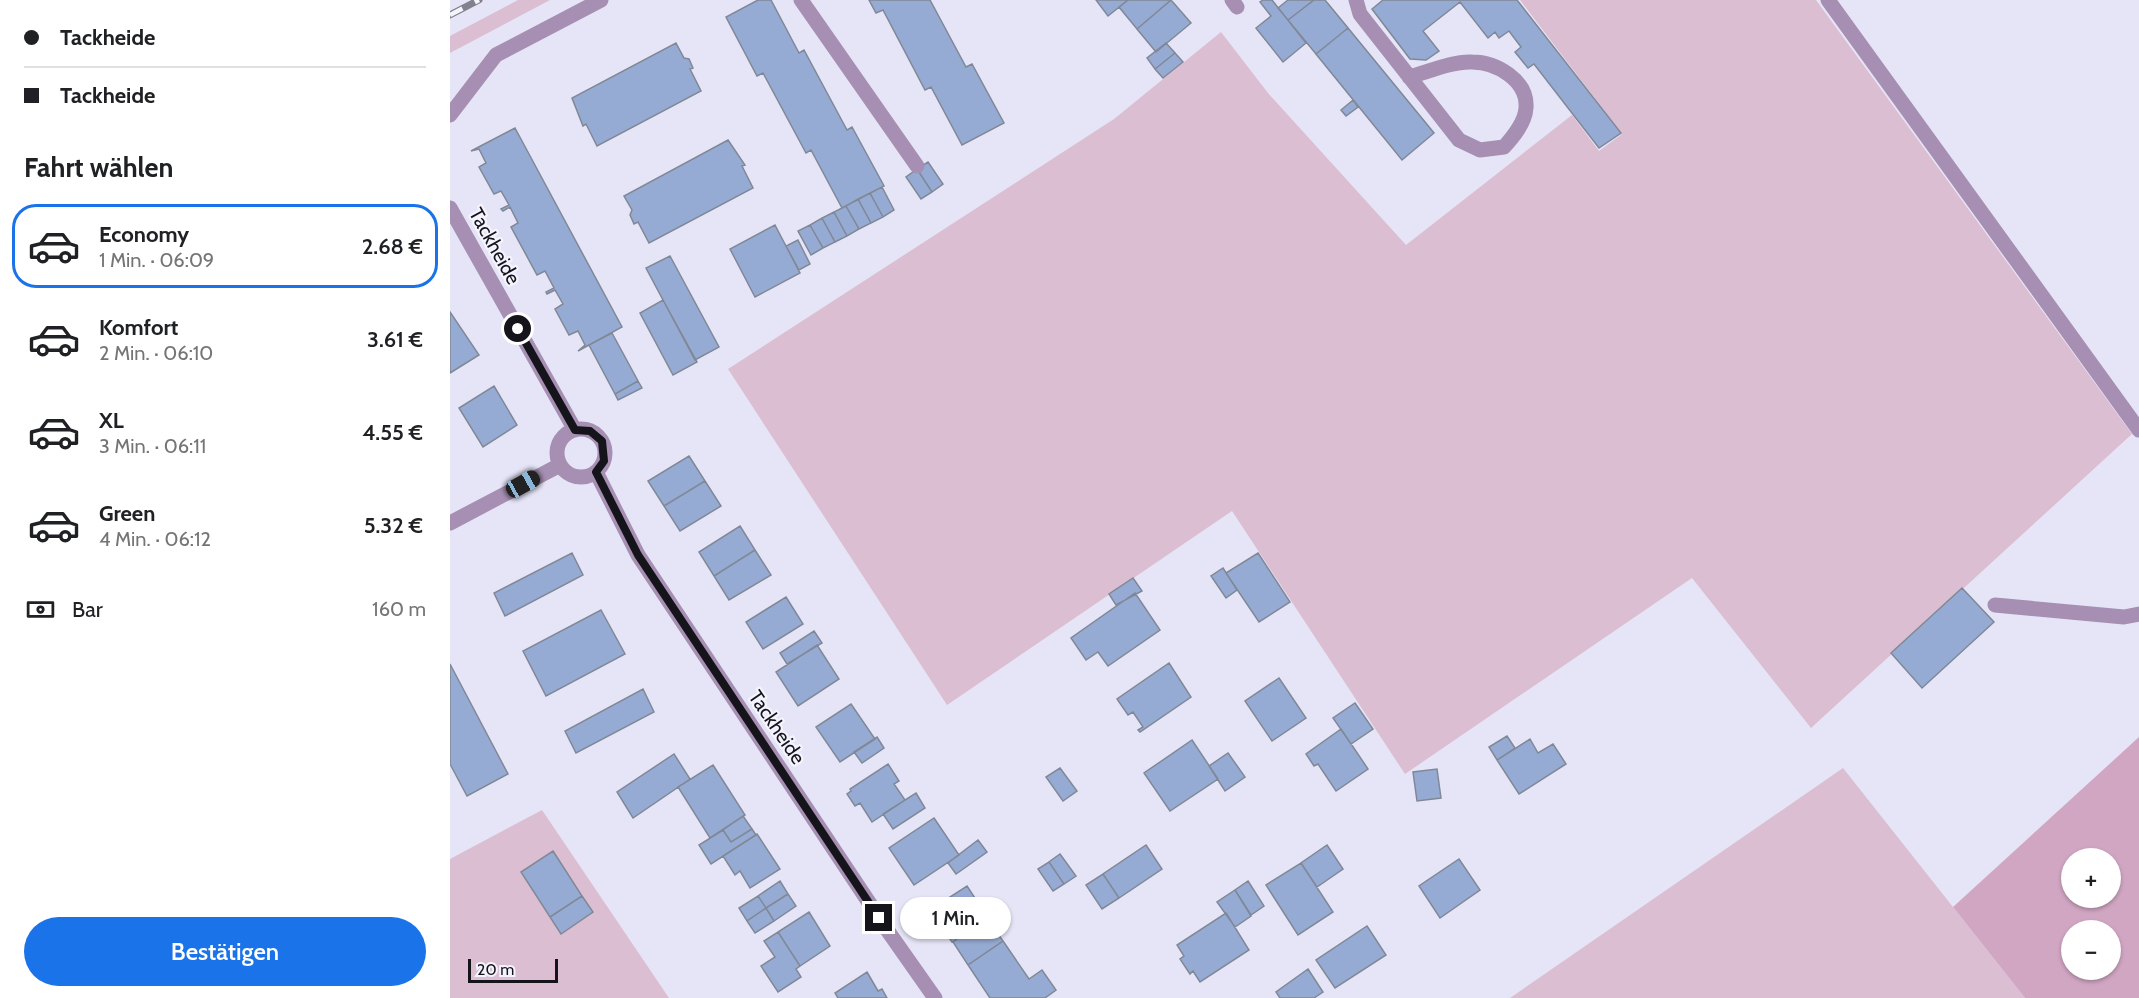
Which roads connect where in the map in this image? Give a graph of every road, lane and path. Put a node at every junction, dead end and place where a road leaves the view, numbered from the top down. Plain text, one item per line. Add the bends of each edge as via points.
1 (602, 0) edge
2 (801, 0) edge
3 (1356, 0) edge
4 (1828, 0) edge
5 (1409, 77) junction
6 (450, 115) edge
7 (917, 166) dead end
8 (450, 208) edge
9 (575, 430) junction
10 (2139, 430) edge
11 (560, 465) junction
12 (596, 472) junction
13 (450, 524) edge
14 (1995, 605) dead end
15 (2139, 614) edge
16 (936, 998) edge

1 - 6 street via 496,55
2 - 7 street
3 - 5 street via 1360,14
4 - 10 street
5 - 5 street via 1459,140 1480,150 1504,147 1517,133 1526,107 1519,84 1502,68 1472,62
8 - 9 street, Tackheide
9 - 11 street via 559,443
9 - 12 street via 590,431 602,441 604,461
11 - 12 street via 572,476
11 - 13 street
12 - 16 street, Tackheide via 638,555
14 - 15 street via 2124,617

